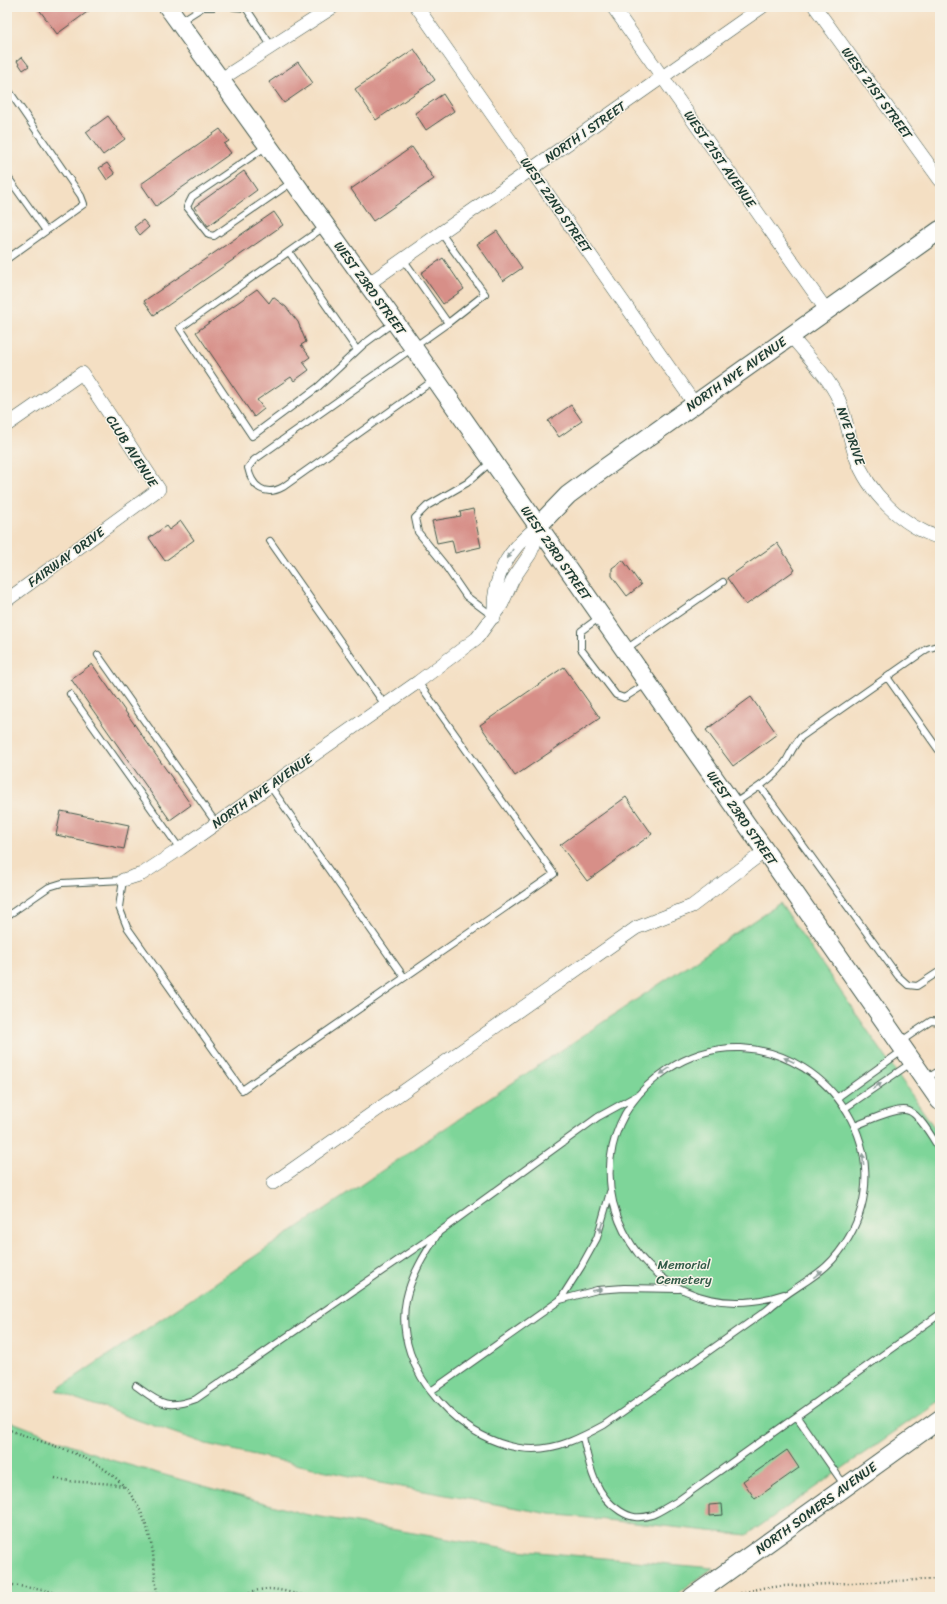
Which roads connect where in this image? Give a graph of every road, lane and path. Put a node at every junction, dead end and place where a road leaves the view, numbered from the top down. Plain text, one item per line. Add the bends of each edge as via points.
1 (168, 7) edge
2 (213, 7) edge
3 (234, 7) edge
4 (246, 7) edge
5 (333, 7) edge
6 (417, 7) edge
7 (613, 7) edge
8 (762, 7) edge
9 (815, 7) edge
10 (179, 22) junction
11 (272, 46) junction
12 (663, 76) junction
13 (220, 80) junction
14 (7, 88) edge
15 (267, 146) junction
16 (531, 170) junction
17 (7, 176) edge
18 (940, 180) edge
19 (293, 181) junction
20 (325, 226) junction
21 (940, 230) edge
22 (46, 231) junction
23 (441, 232) junction
24 (289, 252) junction
25 (7, 259) edge
26 (403, 259) junction
27 (368, 284) junction
28 (827, 311) junction
29 (395, 321) junction
30 (448, 323) junction
31 (791, 336) junction
32 (413, 347) junction
33 (357, 350) junction
34 (435, 379) junction
35 (694, 403) junction
36 (7, 425) edge
37 (492, 461) junction
38 (125, 514) joint
39 (538, 526) junction
40 (940, 538) edge
41 (270, 541) dead end
42 (723, 582) dead end
43 (7, 600) edge
44 (601, 616) junction
45 (494, 617) junction
46 (940, 645) edge
47 (624, 650) junction
48 (98, 655) dead end
49 (887, 677) junction
50 (418, 682) junction
51 (648, 683) junction
52 (70, 694) dead end
53 (386, 705) junction
54 (940, 752) edge
55 (270, 786) junction
56 (760, 786) junction
57 (732, 804) junction
58 (216, 824) junction
59 (180, 849) junction
60 (765, 851) junction
61 (123, 880) junction
62 (7, 916) edge
63 (940, 971) edge
64 (404, 977) junction
65 (940, 1022) edge
66 (905, 1051) junction
67 (940, 1070) edge
68 (925, 1080) junction
69 (638, 1095) junction
70 (838, 1097) junction
71 (940, 1102) edge
72 (845, 1108) junction
73 (855, 1126) junction
74 (940, 1150) edge
75 (273, 1183) dead end
76 (611, 1189) junction
77 (439, 1232) junction
78 (680, 1289) junction
79 (784, 1294) junction
80 (560, 1300) junction
81 (940, 1314) edge
82 (136, 1386) dead end
83 (430, 1391) junction
84 (797, 1417) junction
85 (940, 1419) edge
86 (7, 1429) edge
87 (583, 1437) junction
88 (56, 1478) dead end
89 (126, 1487) junction
90 (846, 1487) junction
91 (940, 1578) edge
92 (13, 1585) dead end
93 (83, 1597) edge
94 (100, 1597) edge
95 (143, 1597) edge
96 (158, 1597) edge
97 (238, 1597) edge
98 (312, 1597) edge
99 (692, 1597) edge
100 (725, 1597) edge

1 - 10 main road, WEST 23RD STREET
2 - 10 lane via 203,7
3 - 4 lane
4 - 11 lane
5 - 11 street
6 - 16 street, WEST 22ND STREET
7 - 12 street, WEST 21ST AVENUE
8 - 12 street, NORTH I STREET
9 - 18 street, WEST 21ST STREET
10 - 13 main road, WEST 23RD STREET
11 - 13 street
12 - 16 street, NORTH I STREET
12 - 28 street, WEST 21ST AVENUE
13 - 15 main road, WEST 23RD STREET
14 - 22 lane via 82,196 84,204
15 - 19 main road, WEST 23RD STREET
15 - 19 lane via 192,197 188,207 209,235 214,236
16 - 23 street, NORTH I STREET
16 - 35 street, WEST 22ND STREET
17 - 22 lane
19 - 20 main road, WEST 23RD STREET
20 - 24 lane
20 - 27 main road, WEST 23RD STREET
21 - 28 main road, NORTH NYE AVENUE
22 - 25 lane
23 - 26 street, NORTH I STREET
23 - 30 lane via 486,294
24 - 33 lane
24 - 33 lane via 180,328 252,436 318,387
26 - 27 street, NORTH I STREET
26 - 30 lane
27 - 29 main road, WEST 23RD STREET
28 - 31 main road, NORTH NYE AVENUE
29 - 32 main road, WEST 23RD STREET
29 - 33 lane
30 - 32 lane
31 - 35 main road, NORTH NYE AVENUE
31 - 40 street, NYE DRIVE via 823,374 838,399 856,456 880,498 900,517 928,534
32 - 34 main road, WEST 23RD STREET
32 - 34 lane via 254,460 248,468 250,479 263,491 274,492
34 - 37 main road, WEST 23RD STREET
35 - 39 main road, NORTH NYE AVENUE via 579,486
36 - 38 street, CLUB AVENUE via 82,373 159,489
37 - 39 main road, WEST 23RD STREET
37 - 45 lane via 467,483 427,506 415,518 418,532 466,596
38 - 43 street, FAIRWAY DRIVE
39 - 44 main road, WEST 23RD STREET
39 - 45 street, NORTH NYE AVENUE via 515,546 502,569 495,590
41 - 53 lane
42 - 47 lane
44 - 47 main road, WEST 23RD STREET
44 - 51 lane via 581,631 582,649 616,695 624,698
45 - 50 street, NORTH NYE AVENUE via 477,638
46 - 49 lane via 927,649
47 - 51 main road, WEST 23RD STREET
48 - 58 lane
49 - 54 lane
49 - 56 lane via 801,737 793,746 786,761
50 - 53 street, NORTH NYE AVENUE
50 - 64 lane via 554,874
51 - 57 main road, WEST 23RD STREET
52 - 59 lane
53 - 55 street, NORTH NYE AVENUE
55 - 58 street, NORTH NYE AVENUE
55 - 64 lane
56 - 57 lane
56 - 63 lane via 898,976 908,985 917,986
57 - 60 main road, WEST 23RD STREET
58 - 59 street, NORTH NYE AVENUE
59 - 61 street, NORTH NYE AVENUE via 142,874
60 - 66 main road, WEST 23RD STREET
60 - 75 street via 692,906 636,928
61 - 62 lane, NORTH NYE AVENUE via 62,883
61 - 64 lane via 119,907 127,927 242,1090
65 - 66 lane via 931,1020
66 - 68 main road, WEST 23RD STREET
66 - 70 lane
72 -> 66 lane
67 - 68 lane
68 - 71 main road, WEST 23RD STREET
70 -> 69 lane via 816,1076 789,1059 762,1050 738,1048 708,1051 676,1064 657,1076
69 - 76 lane via 615,1139
69 - 77 lane via 598,1117
70 - 72 lane
72 - 73 lane
73 - 74 lane via 899,1110 907,1110 918,1119
79 -> 73 lane via 822,1272 837,1256 854,1227 863,1197 865,1174 863,1154
76 - 78 lane via 618,1220 633,1248 654,1271
76 -> 80 lane via 597,1238
77 - 82 lane via 196,1399 178,1405 159,1402
77 - 83 lane via 424,1255 406,1300 405,1324 409,1349
78 - 79 lane via 714,1301 733,1303 750,1303
80 -> 78 lane via 597,1290
79 - 87 lane via 743,1328
80 - 83 lane
81 - 84 lane
83 - 87 lane via 464,1426 506,1445 533,1449 559,1446
84 - 87 lane via 676,1502 652,1515 632,1518 615,1508 600,1491 591,1472
84 - 90 lane
85 - 90 main road, NORTH SOMERS AVENUE
86 - 89 path via 90,1460 113,1474
88 - 89 path via 67,1482 105,1482
89 - 96 path via 148,1530 154,1556
90 - 99 main road, NORTH SOMERS AVENUE
91 - 100 path via 784,1586 762,1588
92 - 93 path
94 - 95 path
97 - 98 path via 268,1588

